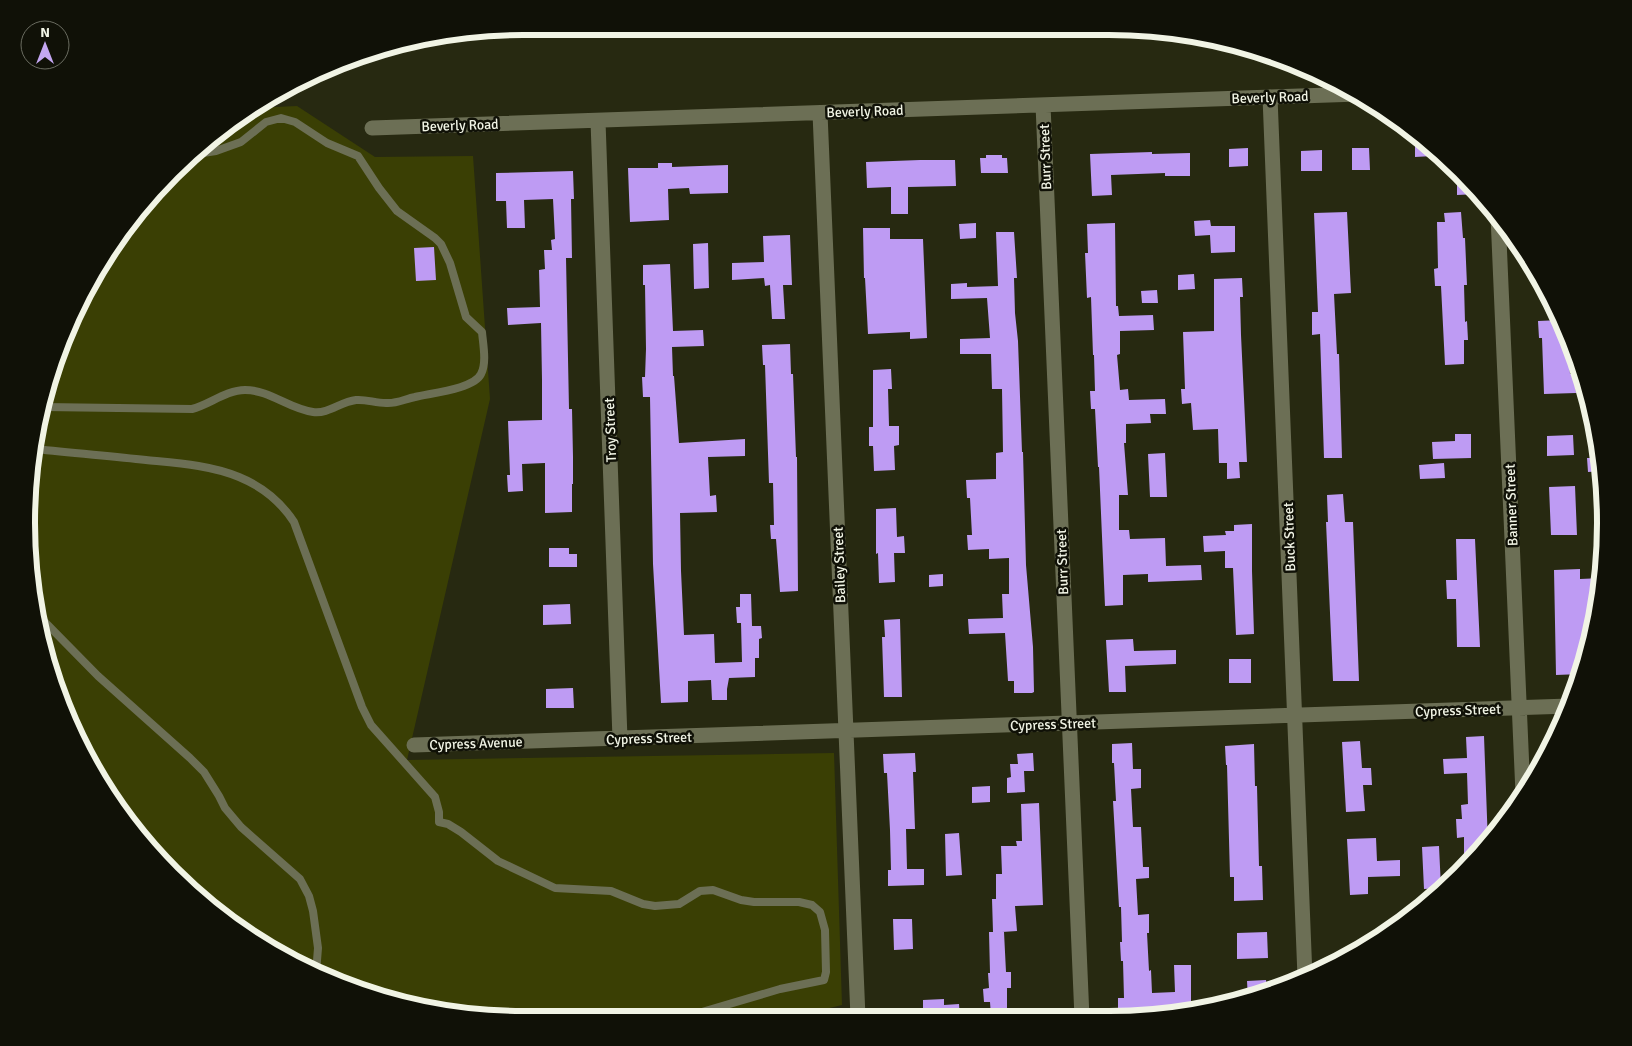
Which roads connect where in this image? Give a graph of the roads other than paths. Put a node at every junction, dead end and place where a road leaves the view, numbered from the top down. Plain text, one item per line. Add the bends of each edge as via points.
1 (1343, 95) edge
2 (1270, 97) junction
3 (1043, 105) junction
4 (820, 113) junction
5 (598, 121) junction
6 (372, 128) dead end
7 (206, 152) edge
8 (1499, 230) edge
9 (49, 407) edge
10 (41, 449) edge
11 (45, 622) edge
12 (1561, 706) edge
13 (1519, 708) junction
14 (1295, 716) junction
15 (1069, 724) junction
16 (846, 732) junction
17 (620, 739) junction
18 (538, 741) joint
19 (414, 745) dead end
20 (1522, 782) edge
21 (317, 965) edge
22 (1306, 970) edge
23 (705, 1011) edge
24 (858, 1011) edge
25 (1082, 1011) edge

1 - 2 street, Beverly Road
2 - 3 street, Beverly Road
2 - 14 street, Buck Street
3 - 4 street, Beverly Road
3 - 15 street, Burr Street
4 - 5 street, Beverly Road
4 - 16 street, Bailey Street
5 - 6 street, Beverly Road
5 - 17 street, Troy Street
7 - 9 lane via 235,144 266,122 281,118 295,122 327,143 358,156 397,211 435,238 446,252 466,317 482,332 482,373 477,380 438,393 386,404 354,400 326,412 303,410 259,391 243,390 192,409
8 - 13 street, Banner Street
10 - 23 lane via 209,468 240,478 275,500 294,522 371,725 435,797 439,822 448,824 498,861 555,888 611,891 655,906 679,904 700,891 713,890 754,902 799,902 812,905 820,912 826,940 824,980
11 - 21 lane via 190,758 208,778 225,808 241,827 300,880 313,911 318,948
12 - 13 street, Cypress Street
13 - 14 street, Cypress Street
13 - 20 street, Banner Street
14 - 15 street, Cypress Street
14 - 22 street, Buck Street
15 - 16 street, Cypress Street
15 - 25 street, Burr Street
16 - 17 street, Cypress Street
16 - 24 street, Bailey Street
17 - 18 street, Cypress Street
18 - 19 street, Cypress Avenue

